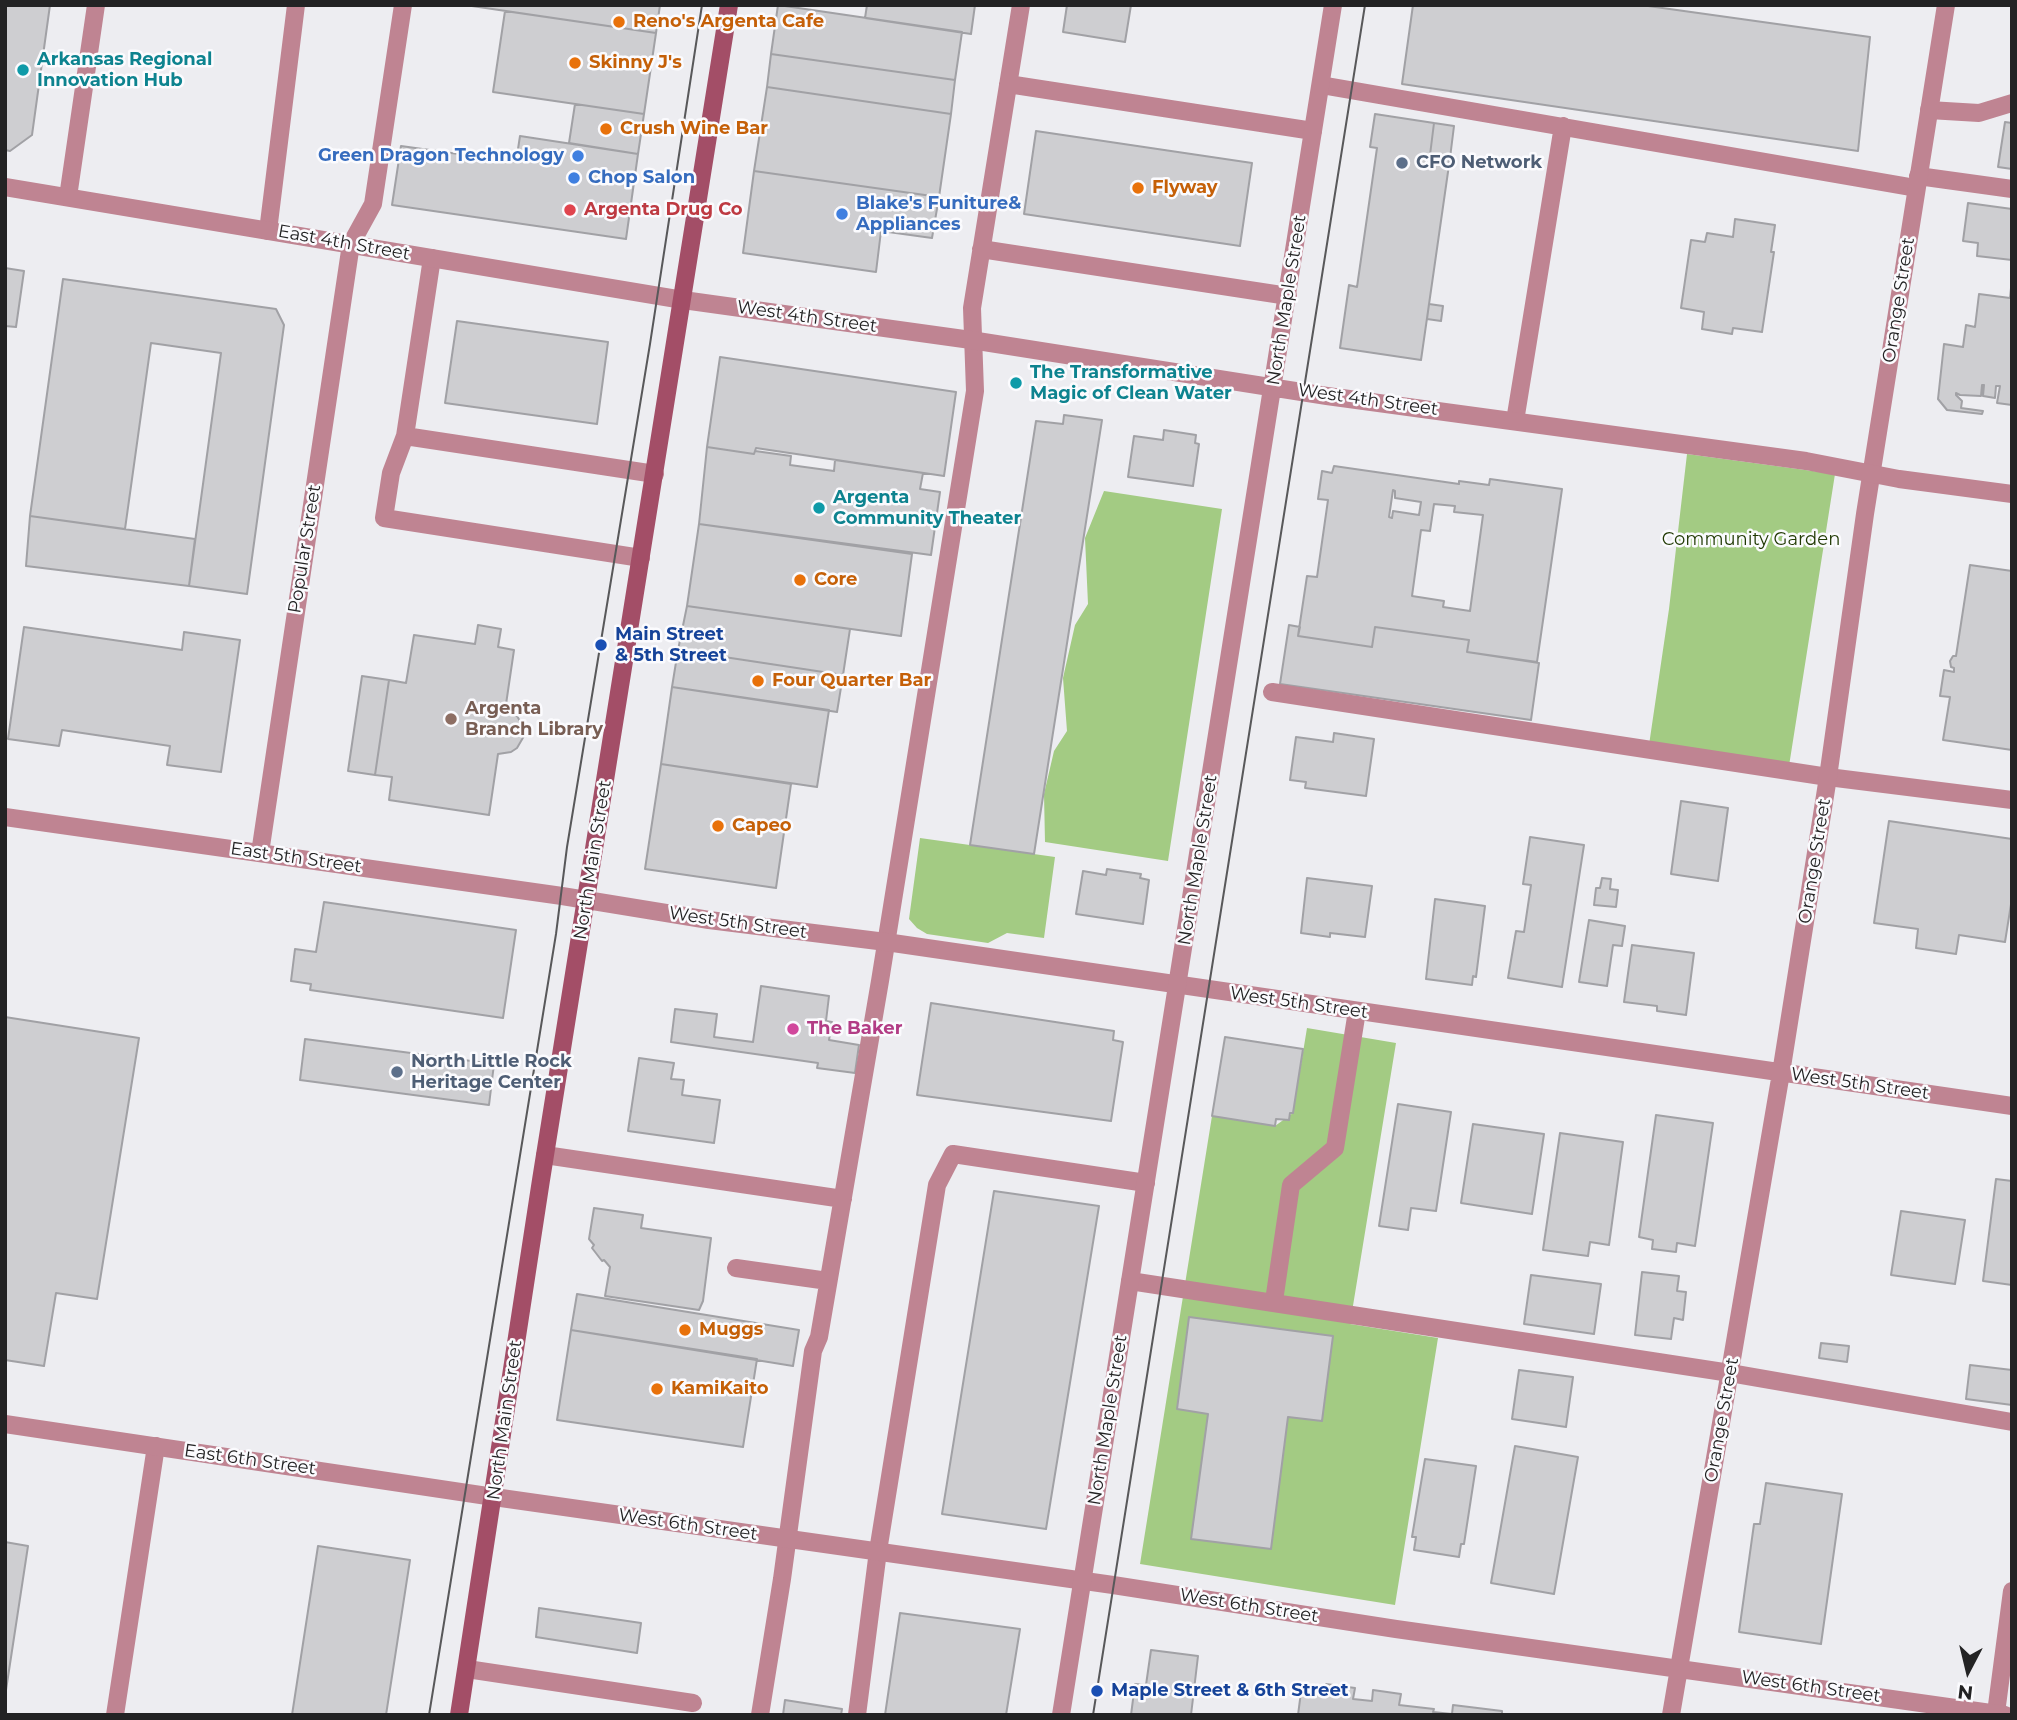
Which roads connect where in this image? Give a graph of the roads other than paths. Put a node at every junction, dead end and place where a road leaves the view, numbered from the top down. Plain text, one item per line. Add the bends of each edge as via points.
1 (96, 5) edge
2 (296, 5) edge
3 (403, 5) edge
4 (729, 5) edge
5 (1021, 5) edge
6 (1333, 5) edge
7 (1946, 5) edge
8 (1008, 84) junction
9 (1321, 85) junction
10 (2012, 103) edge
11 (1929, 110) junction
12 (1563, 126) junction
13 (1313, 131) junction
14 (1917, 182) junction
15 (5, 187) edge
16 (2012, 189) edge
17 (68, 197) junction
18 (268, 230) junction
19 (351, 244) junction
20 (981, 249) junction
21 (432, 258) junction
22 (1288, 296) junction
23 (683, 300) junction
24 (971, 340) junction
25 (1274, 386) junction
26 (1516, 421) junction
27 (405, 436) junction
28 (1871, 473) junction
29 (655, 474) junction
30 (2012, 494) edge
31 (641, 558) junction
32 (1272, 692) dead end
33 (1828, 777) junction
34 (2012, 800) edge
35 (5, 817) edge
36 (260, 853) junction
37 (586, 900) junction
38 (886, 942) junction
39 (1178, 985) junction
40 (1357, 1011) junction
41 (1782, 1073) junction
42 (2012, 1106) edge
43 (545, 1155) junction
44 (1146, 1183) junction
45 (843, 1199) junction
46 (736, 1268) dead end
47 (1130, 1280) junction
48 (828, 1281) junction
49 (1274, 1301) junction
50 (1730, 1373) junction
51 (2012, 1422) edge
52 (5, 1424) edge
53 (156, 1446) junction
54 (494, 1497) junction
55 (786, 1539) junction
56 (878, 1551) junction
57 (1082, 1580) junction
58 (2012, 1591) edge
59 (1678, 1668) junction
60 (467, 1669) junction
61 (693, 1703) dead end
62 (2001, 1714) edge
63 (115, 1715) edge
64 (459, 1715) edge
65 (760, 1715) edge
66 (857, 1715) edge
67 (1062, 1715) edge
68 (1671, 1715) edge

1 - 17 street
2 - 18 street
3 - 19 street via 373,204
4 - 23 main road, North Main Street
5 - 8 street
6 - 9 street, North Maple Street
7 - 11 street, Orange Street
8 - 13 street
8 - 20 street
9 - 12 street
9 - 13 street, North Maple Street
10 - 11 street via 1979,113
11 - 14 street, Orange Street
12 - 14 street
12 - 26 street
13 - 22 street, North Maple Street
14 - 16 street
14 - 28 street, Orange Street
15 - 17 street, East 4th Street
17 - 18 street, East 4th Street
18 - 19 street, East 4th Street
19 - 21 street, East 4th Street
19 - 36 street, Popular Street
20 - 22 street
20 - 24 street
21 - 23 street, East 4th Street
21 - 27 street
22 - 25 street, North Maple Street
23 - 24 street, West 4th Street
23 - 29 main road, North Main Street
24 - 25 street, West 4th Street
24 - 38 street via 975,391
25 - 26 street, West 4th Street
25 - 39 street, North Maple Street
26 - 28 street, West 4th Street
27 - 29 street
27 - 31 street via 391,473 384,518
28 - 30 street, West 4th Street
28 - 33 street, Orange Street
29 - 31 main road, North Main Street
31 - 37 main road, North Main Street
32 - 33 street
33 - 34 street
33 - 41 street, Orange Street
35 - 36 street, East 5th Street
36 - 37 street, East 5th Street
37 - 38 street, West 5th Street
37 - 43 main road, North Main Street
38 - 39 street, West 5th Street
38 - 45 street
39 - 40 street, West 5th Street
39 - 44 street, North Maple Street
40 - 41 street, West 5th Street
40 - 49 street via 1335,1148 1292,1185
41 - 42 street, West 5th Street
41 - 50 street, Orange Street
43 - 45 street
43 - 54 main road, North Main Street
44 - 47 street, North Maple Street
44 - 56 street via 953,1154 937,1185
45 - 48 street
46 - 48 street
47 - 49 street
47 - 57 street, North Maple Street
48 - 55 street via 813,1351
49 - 50 street
50 - 51 street
50 - 59 street, Orange Street
52 - 53 street, East 6th Street
53 - 54 street, East 6th Street
53 - 63 street
54 - 55 street, West 6th Street
54 - 60 main road, North Main Street
55 - 56 street, West 6th Street
55 - 65 street
56 - 57 street, West 6th Street
56 - 66 street
57 - 59 street, West 6th Street
57 - 67 street, North Maple Street
58 - 62 street
59 - 62 street, West 6th Street
59 - 68 street, Orange Street
60 - 61 street
60 - 64 main road, North Main Street

